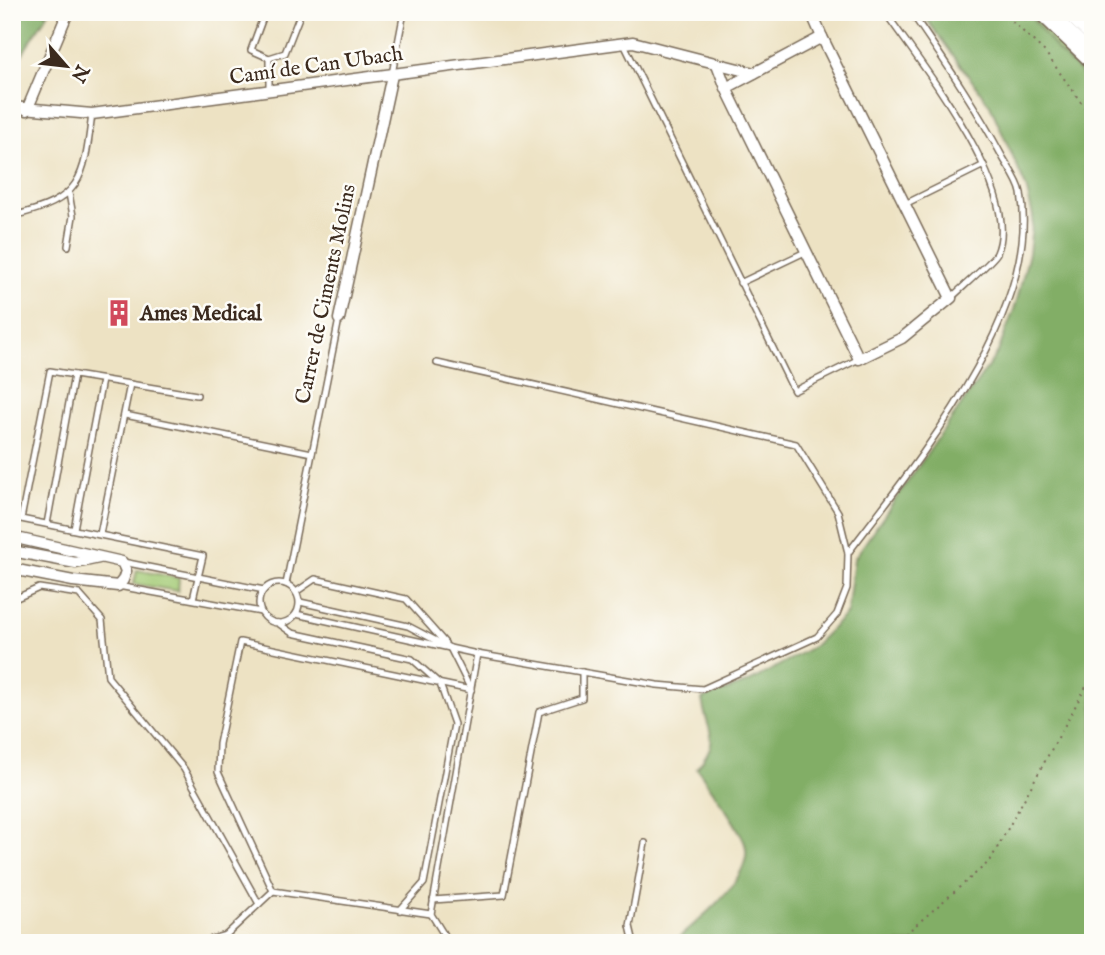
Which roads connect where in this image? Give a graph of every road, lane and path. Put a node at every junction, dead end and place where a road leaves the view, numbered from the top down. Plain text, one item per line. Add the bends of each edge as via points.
1 (68, 12) edge
2 (265, 12) edge
3 (300, 12) edge
4 (404, 12) edge
5 (811, 12) edge
6 (885, 12) edge
7 (911, 12) edge
8 (1002, 12) edge
9 (1044, 12) edge
10 (1071, 12) edge
11 (1093, 33) edge
12 (822, 37) junction
13 (624, 43) junction
14 (269, 58) junction
15 (1093, 59) edge
16 (717, 64) junction
17 (754, 73) junction
18 (391, 75) junction
19 (726, 88) junction
20 (269, 91) junction
21 (12, 107) edge
22 (27, 110) junction
23 (92, 114) junction
24 (1093, 119) edge
25 (984, 165) junction
26 (69, 193) junction
27 (904, 204) junction
28 (14, 216) edge
29 (12, 228) edge
30 (68, 246) dead end
31 (805, 252) junction
32 (740, 283) junction
33 (951, 298) junction
34 (339, 320) joint
35 (859, 359) junction
36 (438, 363) dead end
37 (74, 375) junction
38 (102, 380) junction
39 (130, 384) junction
40 (197, 395) dead end
41 (125, 415) junction
42 (312, 453) junction
43 (47, 524) junction
44 (74, 529) junction
45 (100, 534) junction
46 (12, 537) edge
47 (12, 551) edge
48 (848, 553) junction
49 (12, 557) edge
50 (102, 558) junction
51 (122, 562) junction
52 (12, 569) edge
53 (198, 577) junction
54 (97, 582) junction
55 (286, 584) junction
56 (117, 586) junction
57 (264, 590) junction
58 (296, 592) junction
59 (193, 599) junction
60 (12, 600) edge
61 (300, 602) junction
62 (261, 612) junction
63 (296, 614) junction
64 (278, 623) junction
65 (450, 648) junction
66 (477, 654) junction
67 (582, 672) junction
68 (1093, 674) edge
69 (440, 684) junction
70 (471, 690) junction
71 (646, 844) dead end
72 (274, 891) junction
73 (433, 900) junction
74 (259, 904) junction
75 (400, 910) junction
76 (431, 914) junction
77 (198, 943) edge
78 (449, 943) edge
79 (634, 943) edge
80 (895, 943) edge

1 - 22 street
2 - 14 lane via 251,50
3 - 14 lane via 285,54
4 - 18 lane, Carrer de Ciments Molins
5 - 12 street
6 - 25 lane
7 - 48 lane via 977,108 1021,192 1023,249 997,334 917,462
8 - 24 path via 1045,52
9 - 15 highway
10 - 11 highway
12 - 17 street
12 - 27 street
13 - 16 street, Camí de Can Ubach
13 - 18 street, Camí de Can Ubach
13 - 32 lane
14 - 20 lane
16 - 17 street, Camí de Can Ubach
16 - 19 street
17 - 19 street
18 - 20 street, Camí de Can Ubach
18 - 34 street, Carrer de Ciments Molins
19 - 31 street
20 - 23 street, Camí de Can Ubach
21 - 22 street, Camí de Can Ubach
22 - 23 street, Camí de Can Ubach
23 - 26 lane via 82,176
25 - 27 lane
25 - 33 lane via 1001,222 997,254
26 - 28 lane via 52,205
26 - 30 lane via 73,216
27 - 33 street
28 - 29 lane
31 - 32 lane
31 - 35 street
32 - 35 lane via 794,391
33 - 35 street via 902,338
34 - 42 lane, Carrer de Ciments Molins
36 - 48 lane via 796,444 838,512
37 - 38 lane
37 - 43 lane
37 - 43 lane via 50,371 21,519
38 - 39 lane
38 - 44 lane
39 - 40 lane
39 - 41 lane
41 - 42 lane
41 - 45 lane
42 - 55 lane, Carrer de Ciments Molins
43 - 44 lane
44 - 45 lane
45 - 53 lane via 203,556
46 - 50 street
47 - 50 street via 76,563
48 - 67 lane via 847,588 837,614 817,637 715,683 703,688 657,685
49 - 54 street via 75,570
50 - 51 street
51 - 53 lane
51 - 56 street via 126,575
52 - 54 street
53 - 57 lane
53 - 59 lane
54 - 56 street
55 - 57 lane via 272,584
55 - 58 lane
56 - 59 lane
57 - 62 lane
58 - 61 lane
58 - 65 lane via 315,579 406,599
59 - 62 lane
60 - 74 lane via 39,588 79,594 102,620 108,677 184,769
61 - 63 lane
61 - 65 lane via 408,626
62 - 64 lane
63 - 64 lane
63 - 65 lane
64 - 69 lane via 292,633 412,659
65 - 66 lane
65 - 70 lane
66 - 67 lane
66 - 70 lane
67 - 73 lane via 582,698 539,712 504,895
68 - 80 path via 990,861
69 - 70 lane
69 - 72 lane via 240,642 219,744 218,772
69 - 75 lane via 454,724 424,883
70 - 73 lane
71 - 79 lane via 629,926
72 - 74 lane
72 - 75 lane
73 - 76 lane
74 - 77 lane via 226,935
75 - 76 lane
76 - 78 lane

